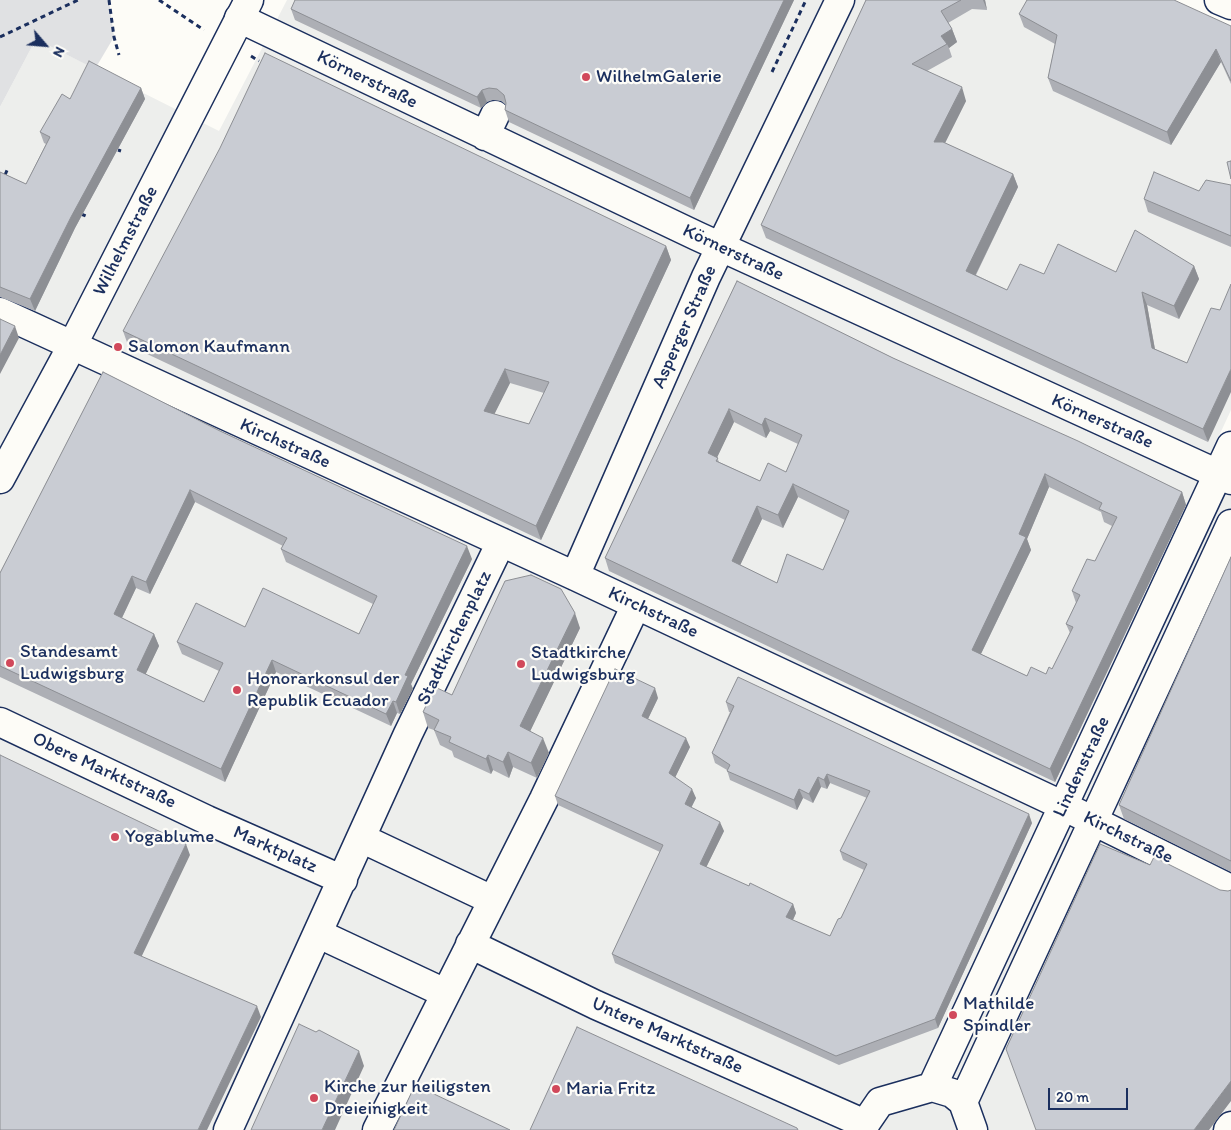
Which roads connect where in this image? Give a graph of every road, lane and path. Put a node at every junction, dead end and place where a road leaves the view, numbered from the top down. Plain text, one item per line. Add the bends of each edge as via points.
1 (78, 0) edge
2 (109, 0) edge
3 (159, 0) edge
4 (840, 0) edge
5 (1219, 0) edge
6 (1231, 6) edge
7 (244, 9) edge
8 (0, 36) edge
9 (227, 43) junction
10 (120, 55) dead end
11 (8, 168) dead end
12 (0, 173) edge
13 (4, 175) junction
14 (13, 179) edge
15 (80, 213) edge
16 (88, 217) dead end
17 (721, 246) junction
18 (0, 312) edge
19 (72, 346) junction
20 (1231, 446) edge
21 (1224, 477) edge
22 (0, 479) edge
23 (1231, 524) edge
24 (501, 542) junction
25 (575, 576) junction
26 (636, 605) junction
27 (0, 722) edge
28 (1064, 806) junction
29 (207, 820) joint
30 (1094, 821) junction
31 (361, 838) junction
32 (342, 880) junction
33 (1231, 889) edge
34 (492, 900) junction
35 (319, 934) junction
36 (470, 944) junction
37 (445, 993) junction
38 (932, 1086) junction
39 (963, 1102) junction
40 (1231, 1126) edge
41 (864, 1127) edge
42 (228, 1130) edge
43 (377, 1130) edge
44 (973, 1130) edge
45 (1228, 1130) edge

1 - 8 path
2 - 10 path
3 - 9 path via 187,21
4 - 17 street, Asperger Straße
5 - 6 street
7 - 9 street, Wilhelmstraße
7 - 17 street, Körnerstraße via 490,125
9 - 19 street, Wilhelmstraße
11 - 13 path
12 - 13 path
13 - 14 path
15 - 16 path
17 - 21 street, Körnerstraße
17 - 25 street, Asperger Straße
18 - 19 street, Kirchstraße
19 - 22 street, Wilhelmstraße
19 - 24 street, Kirchstraße
20 - 21 street, Lindenstraße
21 - 28 street, Lindenstraße
23 - 30 street, Lindenstraße
24 - 25 street, Kirchstraße
24 - 31 street, Stadtkirchenplatz
25 - 26 street, Kirchstraße
26 - 28 street, Kirchstraße
26 - 34 street
27 - 29 street, Obere Marktstraße
28 - 30 street, Kirchstraße
28 - 38 street, Lindenstraße
29 - 32 street, Marktplatz
30 - 33 street, Kirchstraße
30 - 39 street, Lindenstraße
31 - 32 street
31 - 34 street
32 - 35 street
34 - 36 street
35 - 37 street
35 - 42 street
36 - 37 street
36 - 41 street, Untere Marktstraße
37 - 43 street
38 - 39 street via 952,1093
38 - 41 street via 880,1102
39 - 44 street
40 - 45 street

